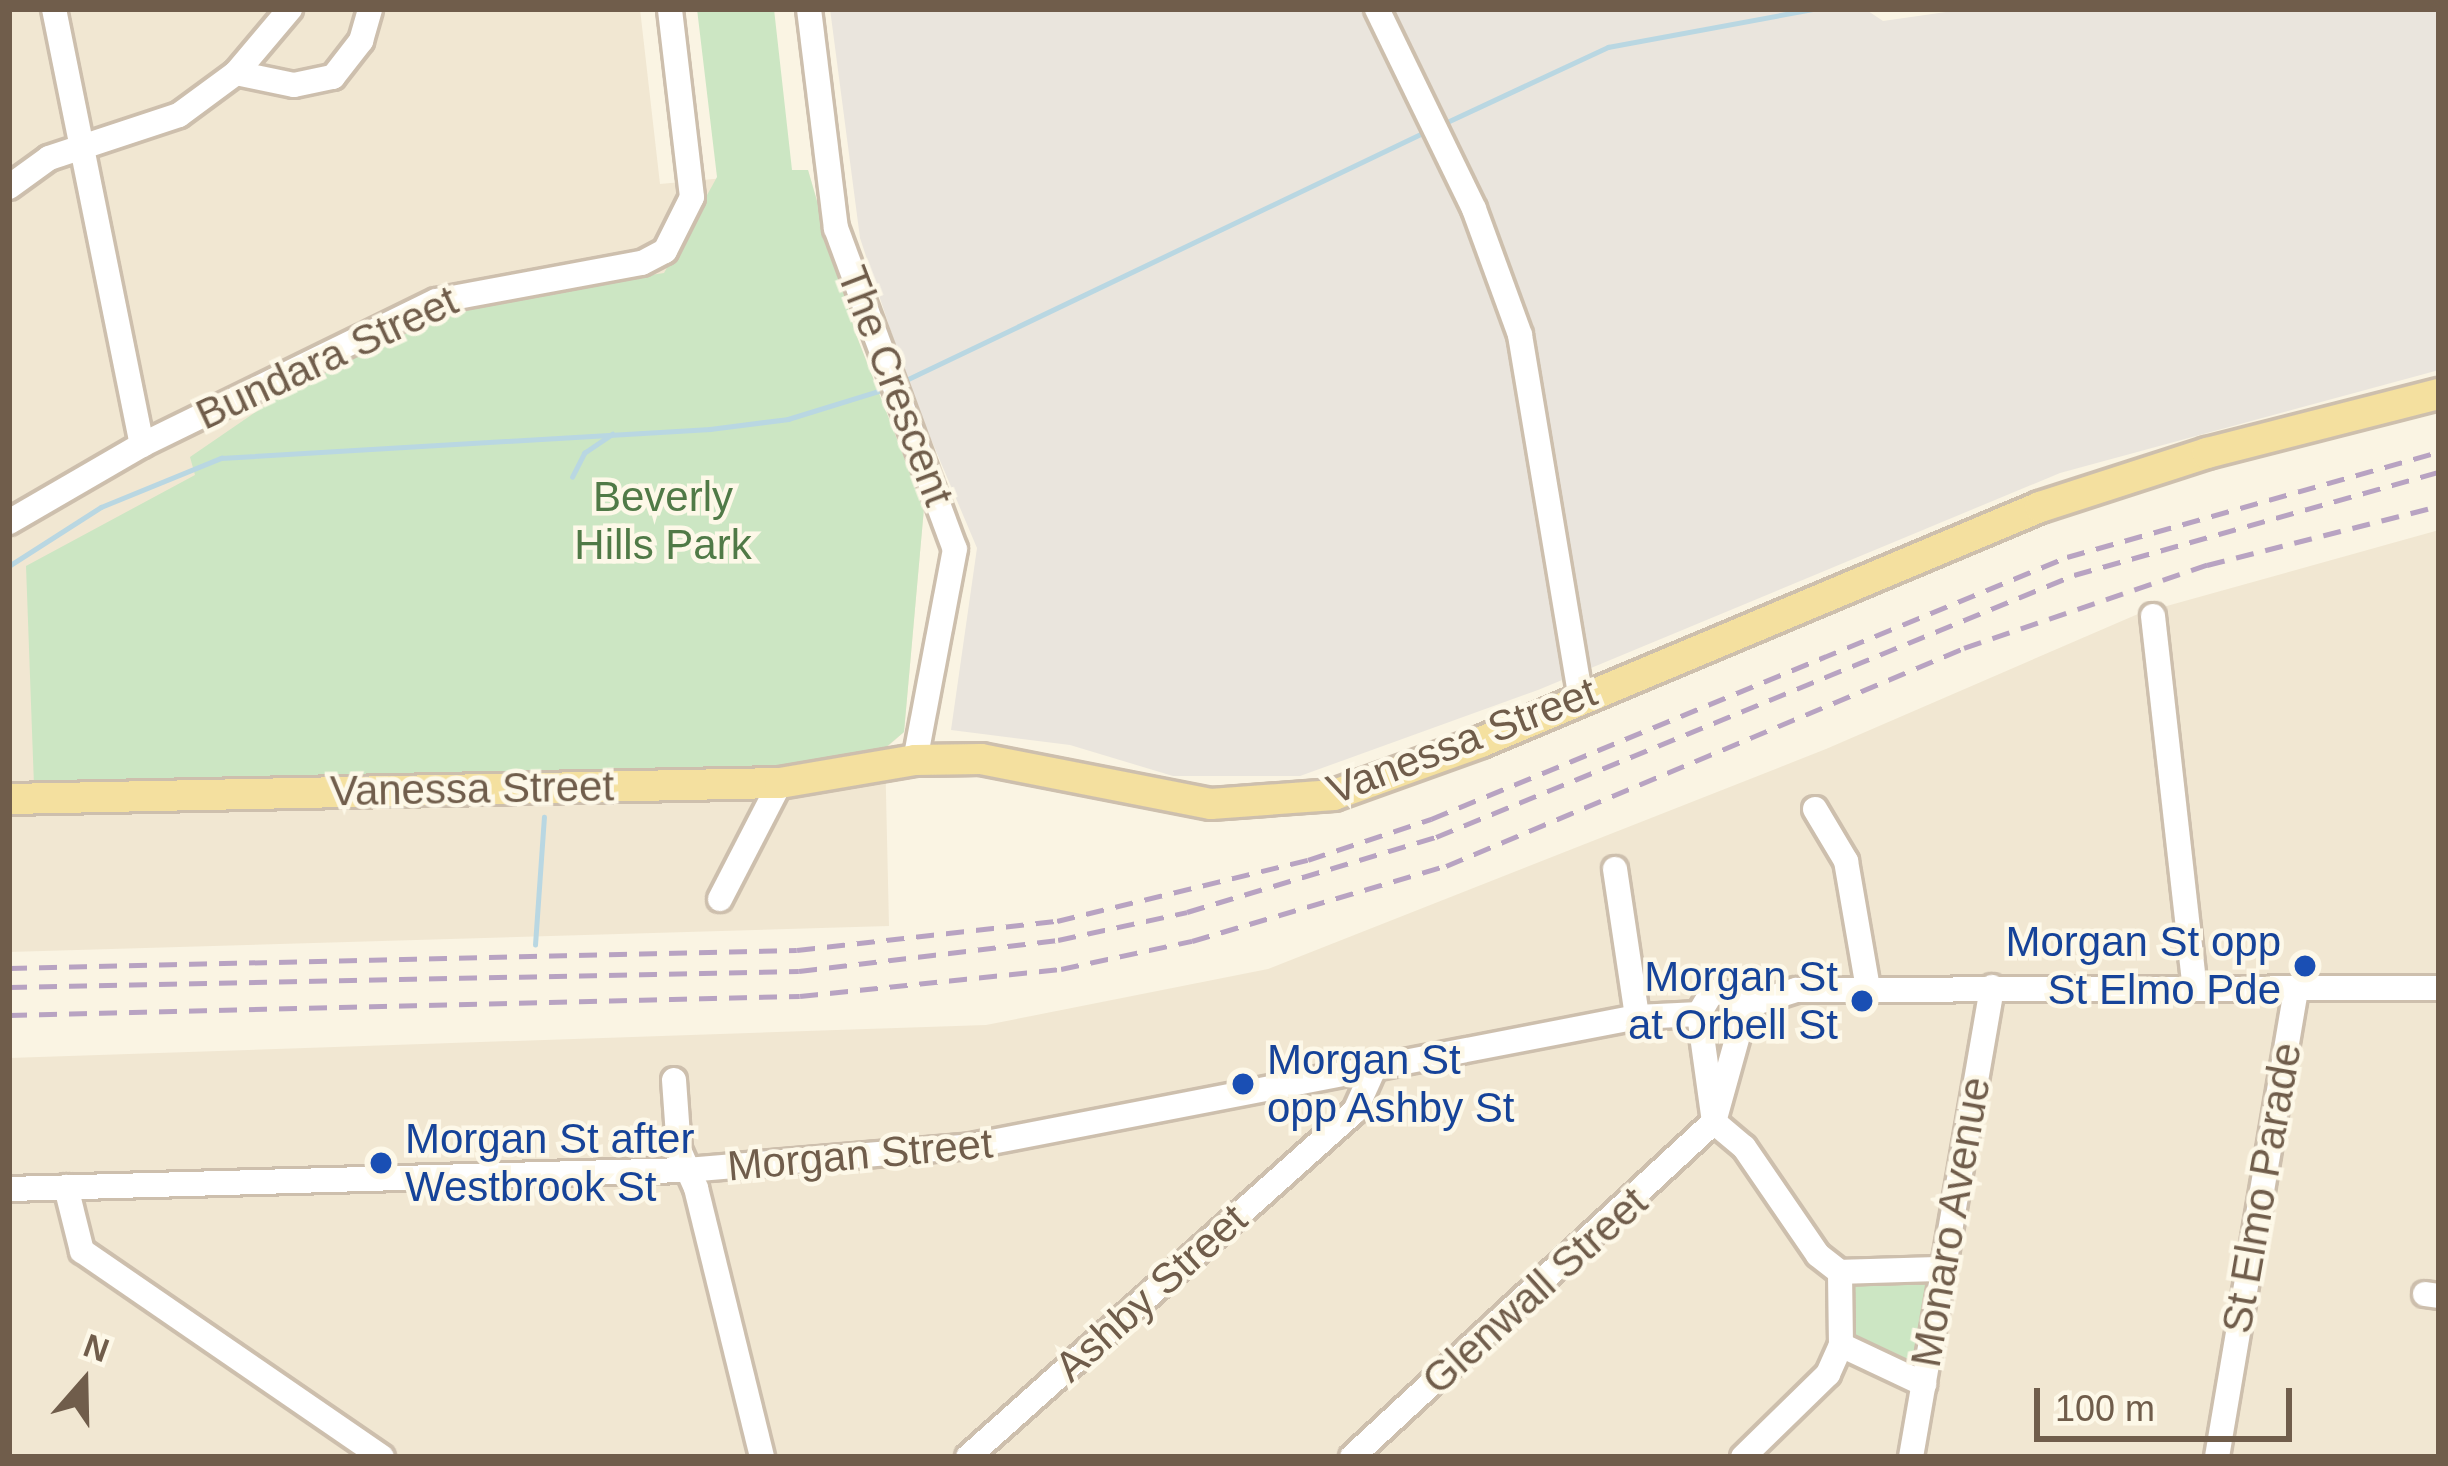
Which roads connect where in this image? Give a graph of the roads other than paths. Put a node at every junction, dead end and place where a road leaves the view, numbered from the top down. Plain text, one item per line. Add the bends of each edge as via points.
1 (54, 9) edge
2 (290, 9) edge
3 (370, 9) edge
4 (670, 9) edge
5 (809, 9) edge
6 (1377, 9) edge
7 (236, 74) junction
8 (80, 149) junction
9 (9, 187) edge
10 (2439, 394) edge
11 (142, 445) junction
12 (9, 522) edge
13 (2153, 616) dead end
14 (1580, 698) junction
15 (915, 760) junction
16 (780, 783) junction
17 (9, 799) edge
18 (1816, 809) dead end
19 (1615, 869) dead end
20 (720, 899) dead end
21 (1992, 987) junction
22 (2195, 988) junction
23 (2439, 988) edge
24 (1868, 989) junction
25 (2296, 990) junction
26 (1637, 1017) junction
27 (1741, 1017) junction
28 (1701, 1020) junction
29 (1372, 1071) junction
30 (674, 1080) dead end
31 (1326, 1081) junction
32 (1714, 1122) junction
33 (1334, 1129) junction
34 (688, 1171) junction
35 (66, 1187) junction
36 (9, 1189) edge
37 (1943, 1269) junction
38 (1840, 1272) junction
39 (1840, 1345) junction
40 (1924, 1384) junction
41 (382, 1457) edge
42 (762, 1457) edge
43 (968, 1457) edge
44 (1352, 1457) edge
45 (1743, 1457) edge
46 (1911, 1457) edge
47 (2217, 1457) edge

1 - 8 street
2 - 7 street
3 - 7 street via 361,41 333,77 294,85
4 - 11 street, Bundara Street via 692,197 665,250 642,263 436,301
5 - 15 street, The Crescent via 836,228 955,549
6 - 14 street via 1520,335
7 - 8 street via 148,130
8 - 9 street via 50,158
8 - 11 street
10 - 14 main road, Vanessa Street via 2207,452 2040,507
11 - 12 street, Bundara Street
13 - 22 street
14 - 15 main road, Vanessa Street via 1379,781 1264,804 1158,797 1032,764
15 - 16 main road, Vanessa Street
16 - 17 main road, Vanessa Street
16 - 20 street
18 - 24 street via 1846,861
19 - 26 street
21 - 22 street
21 - 24 street
21 - 37 street, Monaro Avenue
22 - 25 street
23 - 25 street
24 - 27 street via 1776,992
25 - 47 street, St Elmo Parade
26 - 28 street, Morgan Street
26 - 29 street, Morgan Street
27 - 28 street via 1722,1036
27 - 28 street via 1720,990 1706,997
27 - 32 street
28 - 32 street
29 - 31 street, Morgan Street
29 - 33 street, Ashby Street via 1364,1101
30 - 34 street
31 - 33 street
31 - 34 street, Morgan Street via 1016,1140
32 - 38 street via 1744,1147 1818,1255
32 - 44 street, Glenwall Street
33 - 43 street, Ashby Street
34 - 35 street, Morgan Street
34 - 42 street
35 - 36 street, Morgan Street
35 - 41 street via 82,1251
37 - 38 street
37 - 40 street, Monaro Avenue
38 - 39 street
39 - 40 street
39 - 45 street via 1816,1388
40 - 46 street, Monaro Avenue

